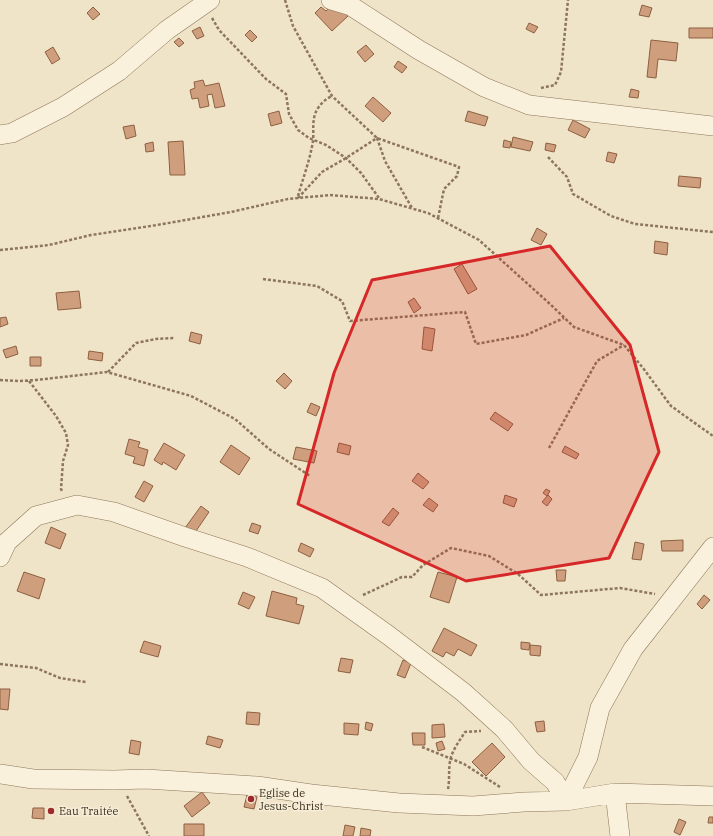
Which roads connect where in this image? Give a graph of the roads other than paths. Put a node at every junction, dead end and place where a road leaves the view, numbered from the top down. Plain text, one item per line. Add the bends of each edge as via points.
1 (210, 0) edge
2 (331, 0) edge
3 (713, 126) edge
4 (6, 134) edge
5 (0, 147) edge
6 (713, 547) edge
7 (0, 557) edge
8 (0, 774) edge
9 (615, 793) junction
10 (713, 796) edge
11 (566, 801) junction
12 (620, 836) edge

1 - 4 street via 167,30 118,71 63,107
2 - 3 street via 351,6 419,50 484,87 529,104
4 - 5 street via 5,144
6 - 11 street via 633,649 600,708 588,757
7 - 11 street via 7,542 36,516 77,505 114,512 247,557 322,588 463,692 504,729 531,761 555,782
8 - 11 street via 32,779 146,779 257,786 399,803 473,806
9 - 10 street
9 - 11 street
9 - 12 street

